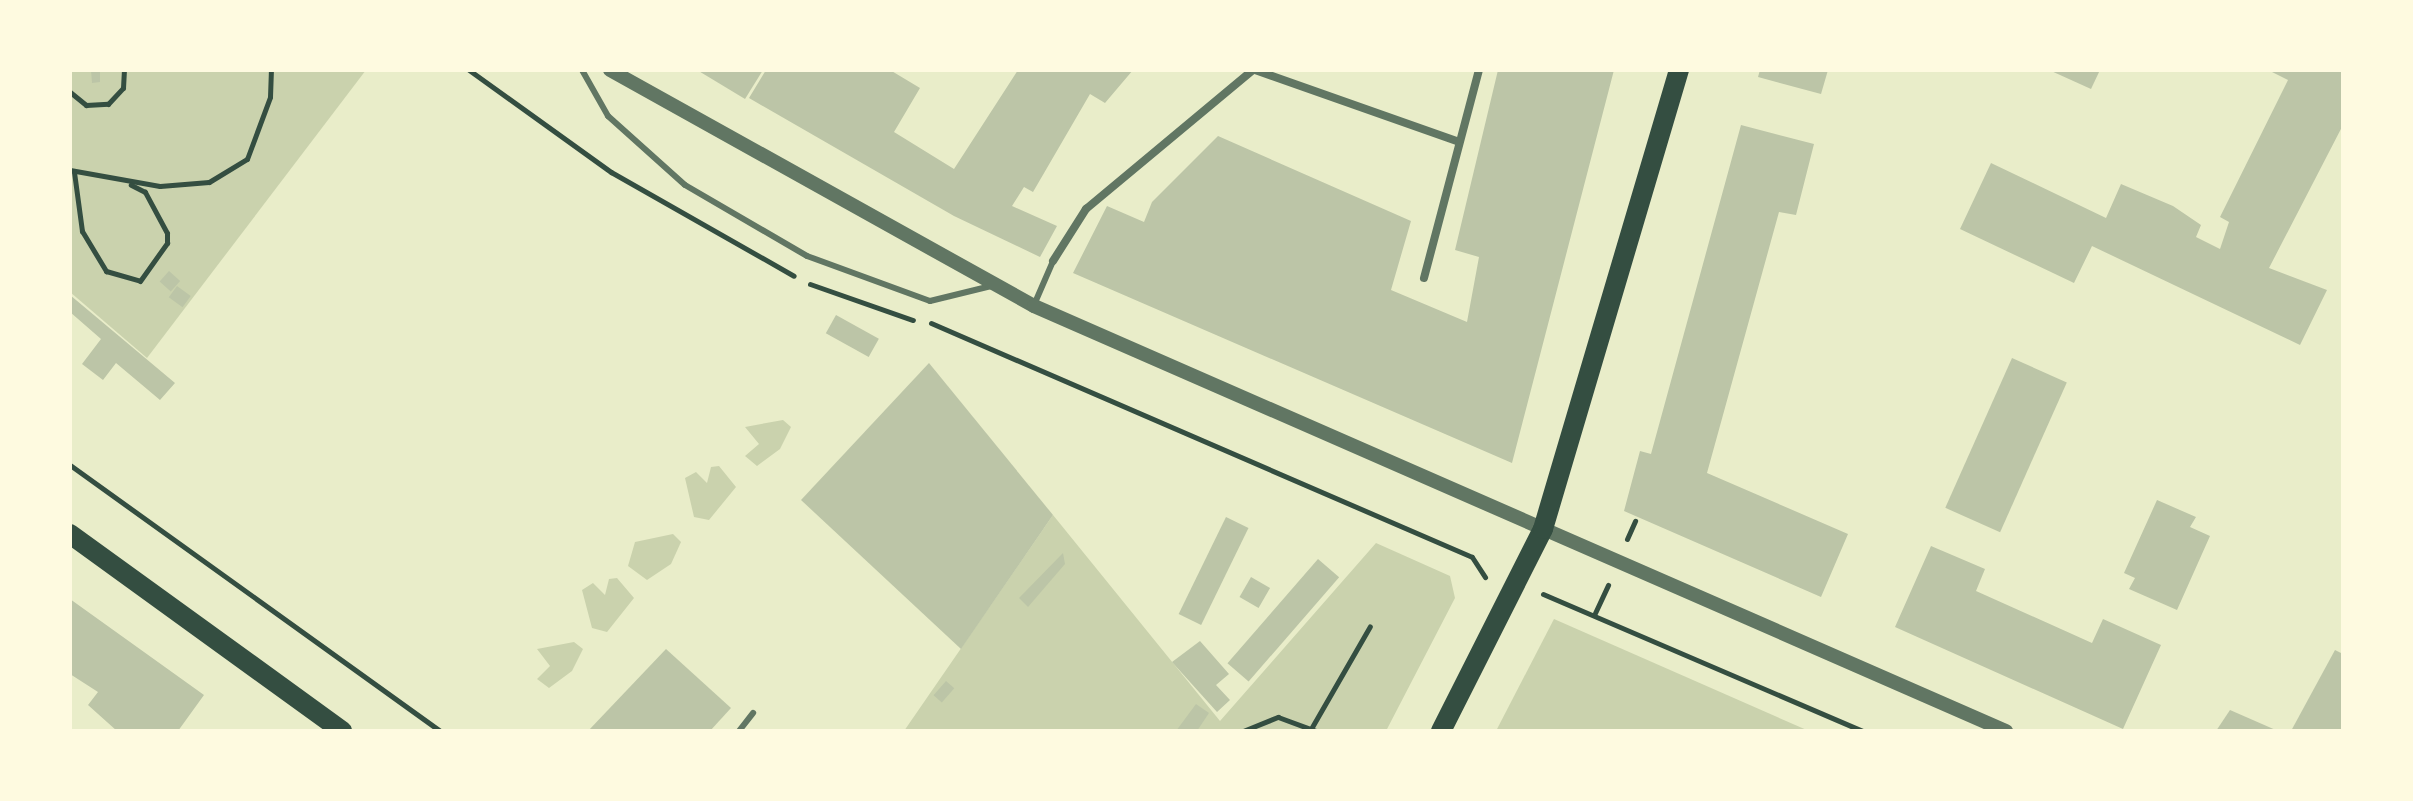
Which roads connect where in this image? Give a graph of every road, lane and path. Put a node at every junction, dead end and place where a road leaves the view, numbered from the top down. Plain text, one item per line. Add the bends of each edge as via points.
1 (124, 70) edge
2 (271, 70) edge
3 (469, 70) edge
4 (582, 70) edge
5 (610, 70) edge
6 (1254, 70) edge
7 (1479, 70) edge
8 (1679, 70) edge
9 (70, 92) edge
10 (1459, 142) junction
11 (72, 171) edge
12 (126, 182) junction
13 (1053, 261) joint
14 (1424, 278) dead end
15 (1002, 284) junction
16 (1034, 306) junction
17 (70, 465) edge
18 (1543, 529) junction
19 (70, 534) edge
20 (1485, 584) dead end
21 (1539, 601) dead end
22 (1370, 626) dead end
23 (753, 713) dead end
24 (1314, 729) edge
25 (342, 731) edge
26 (440, 731) edge
27 (739, 731) edge
28 (1243, 731) edge
29 (1441, 731) edge
30 (1863, 731) edge
31 (2006, 731) edge

1 - 9 path via 123,88 108,104 86,105
2 - 12 path via 247,159 209,182
3 - 20 path via 611,172 779,270 868,309 956,334 1472,557
4 - 15 lane via 608,116 685,185 807,256 930,301
5 - 15 street
6 - 10 street
6 - 13 street via 1086,209
7 - 10 street
8 - 18 main road
10 - 14 street
11 - 12 path
11 - 12 path via 82,231 106,271 140,281 167,243 167,233 145,192
13 - 16 lane
15 - 16 street
16 - 18 street
17 - 26 path
18 - 29 main road
18 - 31 street
19 - 25 main road
21 - 30 path via 1545,591
22 - 24 path
23 - 27 lane
24 - 28 path via 1278,717

